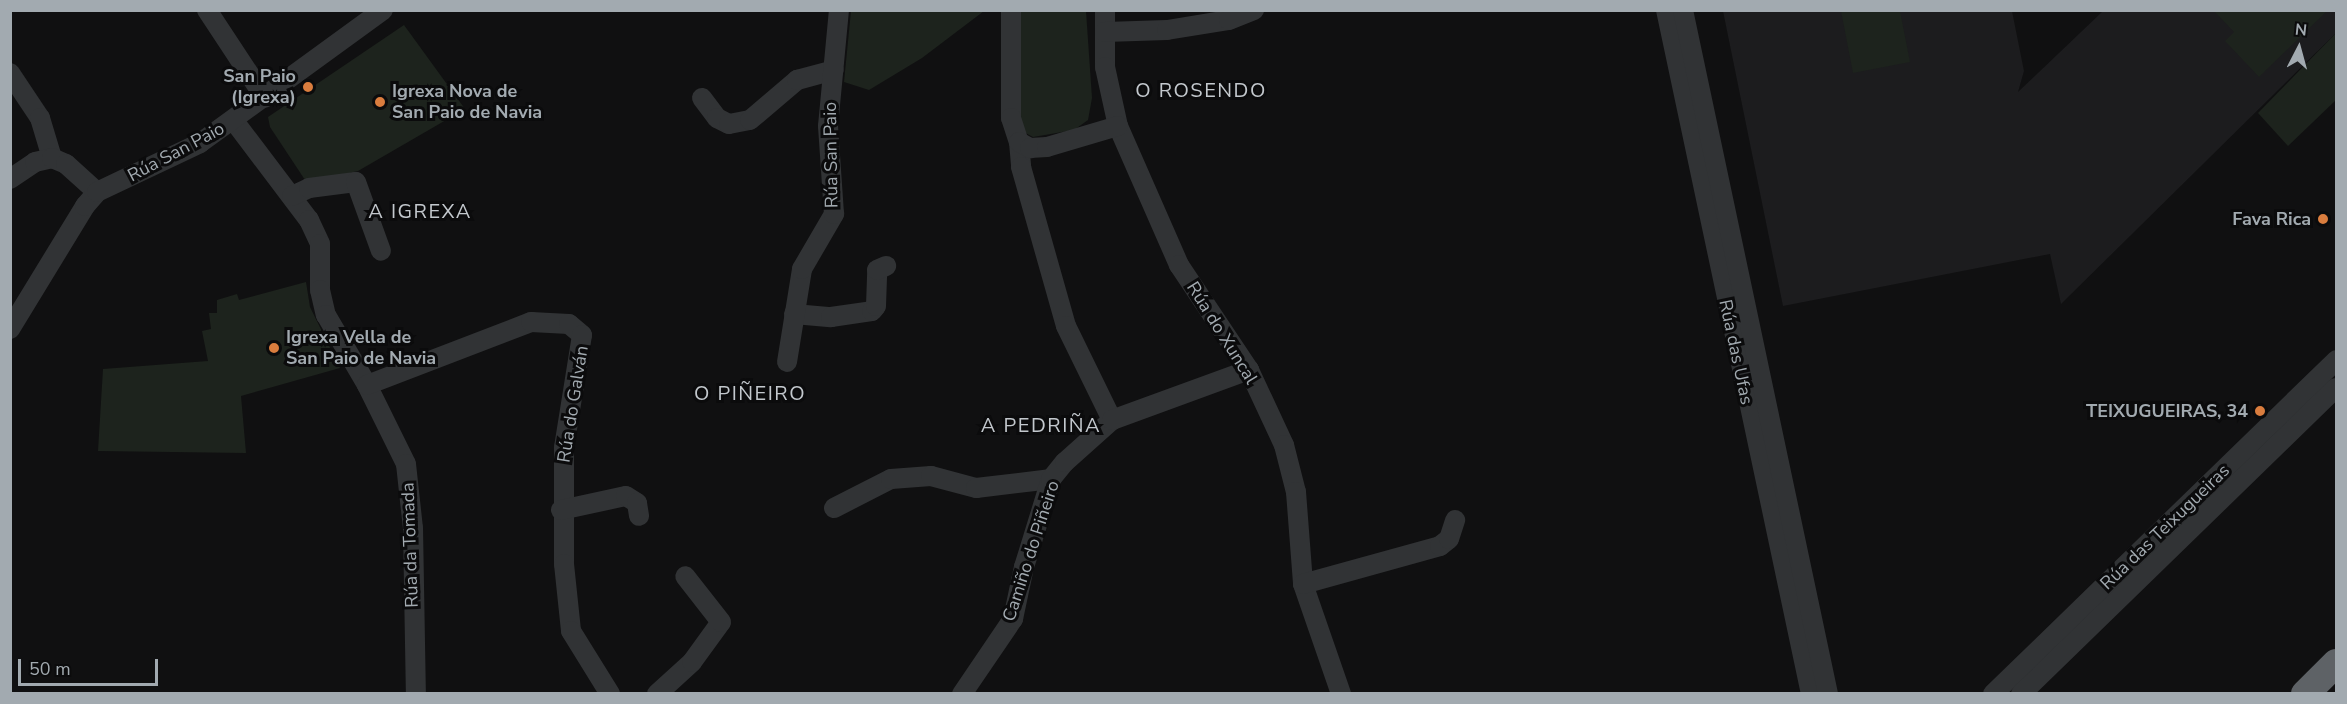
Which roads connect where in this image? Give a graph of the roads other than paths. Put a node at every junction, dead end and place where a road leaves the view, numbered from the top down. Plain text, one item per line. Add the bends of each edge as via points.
1 (207, 10) edge
2 (383, 10) edge
3 (839, 10) edge
4 (1011, 10) edge
5 (1105, 10) edge
6 (1254, 10) edge
7 (1666, 10) edge
8 (1683, 10) edge
9 (1105, 32) junction
10 (834, 70) junction
11 (10, 73) edge
12 (265, 98) junction
13 (702, 98) dead end
14 (234, 121) junction
15 (1118, 126) junction
16 (1019, 142) junction
17 (52, 158) junction
18 (10, 180) edge
19 (97, 192) junction
20 (292, 196) junction
21 (381, 251) dead end
22 (886, 266) dead end
23 (794, 314) junction
24 (10, 329) edge
25 (2337, 360) edge
26 (787, 362) dead end
27 (1249, 370) junction
28 (368, 385) junction
29 (2337, 388) edge
30 (1112, 420) junction
31 (1051, 479) junction
32 (834, 508) dead end
33 (561, 510) junction
34 (639, 516) dead end
35 (1455, 520) dead end
36 (685, 576) dead end
37 (1303, 584) junction
38 (2337, 663) edge
39 (2337, 689) edge
40 (416, 693) edge
41 (610, 693) edge
42 (657, 693) edge
43 (962, 693) edge
44 (1341, 693) edge
45 (1811, 693) edge
46 (1828, 693) edge
47 (1993, 693) edge
48 (2021, 693) edge
49 (2305, 693) edge
50 (2332, 693) edge

1 - 12 street
2 - 12 street, Rúa San Paio
3 - 10 street, Rúa San Paio
4 - 16 street via 1011,118
5 - 9 street, Rúa do Xuncal
6 - 9 street via 1229,20 1167,30
7 - 45 street, Rúa das Ufas
8 - 46 street, Rúa das Ufas
9 - 15 street, Rúa do Xuncal via 1109,97
10 - 13 street via 797,80 750,120 729,124 717,118
10 - 23 street, Rúa San Paio via 828,126 834,214 802,269
11 - 17 street via 40,118
12 - 14 street, Rúa San Paio
14 - 19 street, Rúa San Paio via 200,143
14 - 20 street, Rúa da Tomada
15 - 16 street via 1047,147 1030,148
15 - 27 street, Rúa do Xuncal via 1179,265
16 - 30 street via 1021,168 1066,326
17 - 18 street via 35,162
17 - 19 street via 66,164
19 - 24 street, Rúa San Paio via 84,206
20 - 21 street via 309,188 356,182
20 - 28 street, Rúa da Tomada via 320,244 320,290 326,315
22 - 23 street via 877,270 876,306 872,311 831,317
23 - 26 street, Rúa San Paio
25 - 47 street, Rúa das Teixugueiras
27 - 30 street, Camiño do Piñeiro
27 - 37 street, Rúa do Xuncal via 1284,445 1296,492
28 - 33 street, Rúa do Galván via 516,325 560,321 577,328 584,341 567,426
28 - 40 street, Rúa da Tomada via 406,464 413,528
29 - 48 street, Rúa das Teixugueiras
30 - 31 street, Camiño do Piñeiro
31 - 32 street via 976,488 931,476 891,479
31 - 43 street, Camiño do Piñeiro via 1024,567 1013,619
33 - 34 street via 627,496 637,503
33 - 41 street, Rúa do Galván via 571,631
35 - 37 street via 1449,539 1440,546
36 - 42 street via 721,622 692,662
37 - 44 street, Rúa do Xuncal
38 - 49 highway
39 - 50 highway

